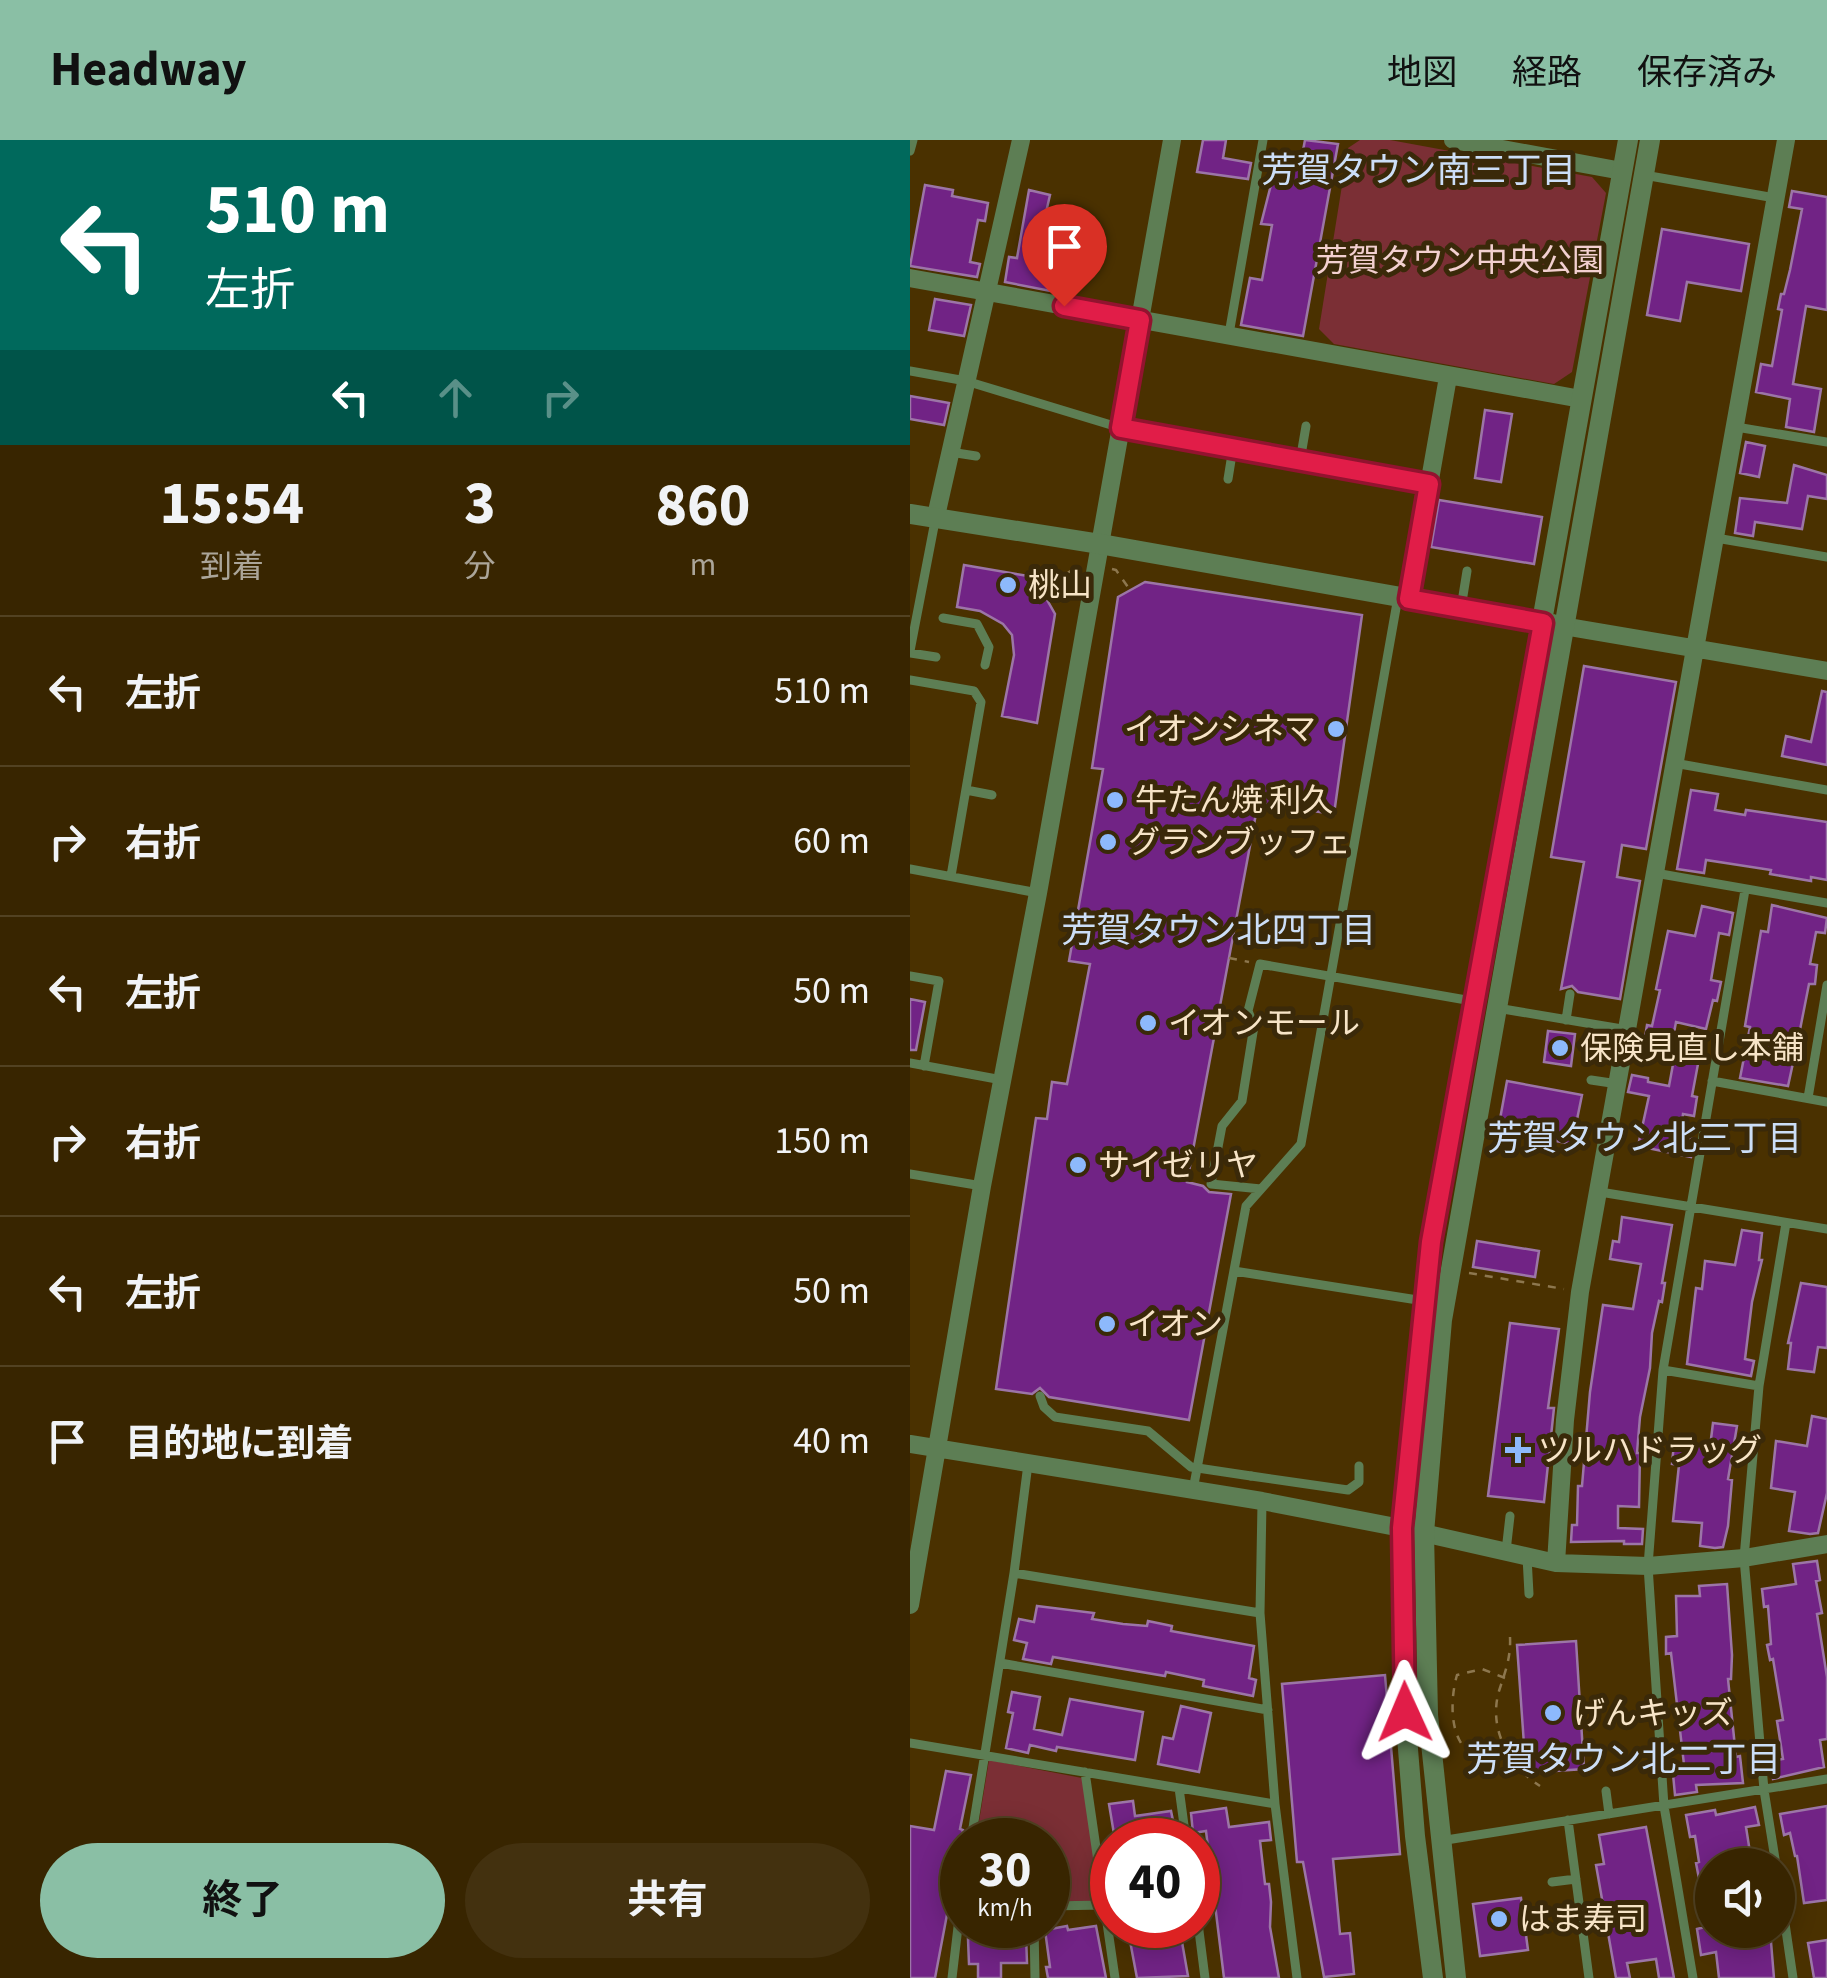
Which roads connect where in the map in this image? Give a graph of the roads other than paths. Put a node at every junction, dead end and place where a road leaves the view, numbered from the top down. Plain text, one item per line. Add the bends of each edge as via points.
1 (913, 140) edge
2 (1021, 140) edge
3 (1172, 140) edge
4 (1263, 140) edge
5 (1453, 140) edge
6 (1628, 140) edge
7 (1650, 140) edge
8 (1786, 140) edge
9 (1489, 143) edge
10 (910, 151) edge
11 (1622, 171) junction
12 (1644, 175) junction
13 (1774, 198) junction
14 (910, 278) edge
15 (988, 292) junction
16 (1140, 320) junction
17 (1229, 337) junction
18 (910, 372) edge
19 (1448, 377) junction
20 (966, 381) junction
21 (1582, 399) junction
22 (1306, 426) dead end
23 (1734, 427) junction
24 (1121, 428) junction
25 (1827, 442) edge
26 (1233, 448) junction
27 (950, 452) junction
28 (976, 456) dead end
29 (1300, 460) junction
30 (1228, 479) dead end
31 (1429, 484) junction
32 (910, 514) edge
33 (936, 516) junction
34 (1716, 538) junction
35 (1100, 544) junction
36 (1827, 557) edge
37 (1467, 572) dead end
38 (1403, 598) junction
39 (1461, 608) junction
40 (942, 618) dead end
41 (912, 621) edge
42 (1553, 624) junction
43 (1696, 648) junction
44 (910, 652) edge
45 (936, 657) dead end
46 (985, 665) dead end
47 (1827, 671) edge
48 (910, 680) edge
49 (1674, 763) junction
50 (966, 790) junction
51 (1827, 790) edge
52 (992, 794) dead end
53 (910, 868) edge
54 (1655, 873) junction
55 (951, 876) junction
56 (1745, 890) junction
57 (1038, 893) junction
58 (1827, 903) edge
59 (910, 976) edge
60 (1330, 976) junction
61 (1827, 985) edge
62 (1570, 994) dead end
63 (1485, 1004) junction
64 (1566, 1020) junction
65 (1628, 1030) junction
66 (910, 1063) edge
67 (924, 1066) junction
68 (1002, 1080) junction
69 (1592, 1080) dead end
70 (1712, 1081) junction
71 (1618, 1084) junction
72 (1808, 1098) junction
73 (1827, 1102) edge
74 (910, 1174) edge
75 (982, 1186) junction
76 (1261, 1189) junction
77 (1600, 1192) junction
78 (1691, 1205) junction
79 (1786, 1222) junction
80 (1827, 1230) edge
81 (1234, 1271) junction
82 (1425, 1301) junction
83 (1662, 1370) junction
84 (1758, 1386) junction
85 (1040, 1396) dead end
86 (910, 1444) edge
87 (938, 1448) junction
88 (1028, 1461) junction
89 (1358, 1466) dead end
90 (1193, 1490) junction
91 (1262, 1502) junction
92 (1510, 1516) dead end
93 (1402, 1528) junction
94 (1424, 1533) junction
95 (1827, 1544) edge
96 (1506, 1551) junction
97 (1527, 1556) junction
98 (1744, 1558) junction
99 (1556, 1563) junction
100 (1648, 1566) junction
101 (1014, 1573) junction
102 (1529, 1594) dead end
103 (910, 1605) edge
104 (1260, 1614) junction
105 (1000, 1663) junction
106 (1268, 1710) junction
107 (910, 1743) edge
108 (985, 1755) junction
109 (1085, 1772) junction
110 (1827, 1779) edge
111 (1179, 1788) junction
112 (1764, 1790) junction
113 (1606, 1792) dead end
114 (1275, 1804) junction
115 (1664, 1806) junction
116 (1609, 1814) junction
117 (975, 1818) edge
118 (1092, 1818) edge
119 (1183, 1818) edge
120 (1568, 1820) junction
121 (1444, 1825) junction
122 (1773, 1848) edge
123 (1576, 1879) junction
124 (1552, 1882) dead end
125 (956, 1948) edge
126 (1035, 1948) edge
127 (1111, 1948) edge
128 (1201, 1948) edge
129 (1789, 1948) edge
130 (952, 1978) edge
131 (1036, 1978) edge
132 (1116, 1978) edge
133 (1205, 1978) edge
134 (1297, 1978) edge
135 (1433, 1978) edge
136 (1456, 1978) edge
137 (1589, 1978) edge
138 (1692, 1978) edge
139 (1793, 1978) edge

1 - 10 lane
2 - 15 street
3 - 16 street
4 - 17 lane
5 - 9 street
6 - 11 street
7 - 12 street
8 - 13 street
9 - 11 street
11 - 21 street
12 - 13 lane
12 - 42 street
13 - 23 street
14 - 15 street
15 - 16 street
15 - 20 street
16 - 17 street
16 - 24 street
17 - 19 street
18 - 20 lane
19 - 21 street
19 - 31 street
20 - 24 lane
20 - 27 street
21 - 42 street
22 - 29 lane
23 - 25 lane
23 - 34 street
24 - 26 lane
24 - 35 street
26 - 29 lane
26 - 30 lane
27 - 28 lane
27 - 33 street
29 - 31 lane
31 - 38 street
32 - 33 street
33 - 35 street
33 - 41 lane
34 - 36 lane
34 - 43 street
35 - 38 street
35 - 57 street
37 - 39 lane
38 - 39 street
38 - 60 lane
39 - 42 street
40 - 46 lane via 977,624 989,648
41 - 44 lane
42 - 43 street
42 - 63 street
43 - 47 street
43 - 49 street
44 - 45 lane
48 - 50 lane via 974,691 982,702
49 - 51 lane
49 - 54 street
50 - 52 lane
50 - 55 lane
53 - 55 lane
54 - 56 lane
54 - 65 street
55 - 57 lane
56 - 58 lane
56 - 70 lane
57 - 68 street
59 - 67 lane via 940,982
60 - 63 lane
60 - 76 lane via 1301,1144
60 - 76 lane via 1260,964 1248,1010 1254,1026 1242,1101 1222,1126 1212,1184
61 - 72 lane
62 - 64 lane
63 - 64 lane
63 - 82 street via 1431,1242
63 - 94 street via 1442,1320
64 - 65 lane
65 - 71 street
66 - 67 lane
67 - 68 lane
68 - 75 street
69 - 71 lane
70 - 72 lane
70 - 78 lane
71 - 77 street
72 - 73 lane
74 - 75 lane
75 - 87 street
76 - 81 lane via 1246,1206
77 - 78 lane
77 - 99 street via 1580,1292
78 - 79 lane
78 - 83 lane
79 - 80 lane
79 - 84 lane
81 - 82 lane
81 - 90 lane
82 - 93 street
83 - 84 lane
83 - 100 lane
84 - 98 lane
85 - 89 lane, bridge via 1055,1417 1148,1431 1191,1467 1348,1490 1359,1482
86 - 87 street
87 - 88 street
87 - 103 street
88 - 90 street
88 - 101 lane
90 - 91 street
91 - 93 street
91 - 104 lane
92 - 96 lane
93 - 94 street
93 - 135 street via 1405,1712
94 - 96 street
94 - 121 street via 1435,1631 1428,1715
95 - 98 street
96 - 97 street
97 - 99 street
97 - 102 lane
98 - 100 street
98 - 112 lane
99 - 100 street via 1618,1571
100 - 115 lane
101 - 104 lane
101 - 105 lane
104 - 106 lane
105 - 106 lane
105 - 108 lane
106 - 114 lane
107 - 108 lane
108 - 109 lane
108 - 117 lane
109 - 111 lane
109 - 118 lane
110 - 112 lane
111 - 114 lane
111 - 119 lane
112 - 115 lane
112 - 122 lane
113 - 116 lane
114 - 134 lane
115 - 116 lane
115 - 138 lane
116 - 120 lane
120 - 121 lane
120 - 123 lane
121 - 136 street
123 - 124 lane
123 - 137 lane
125 - 130 lane
126 - 131 lane
127 - 132 lane
128 - 133 lane
129 - 139 lane

